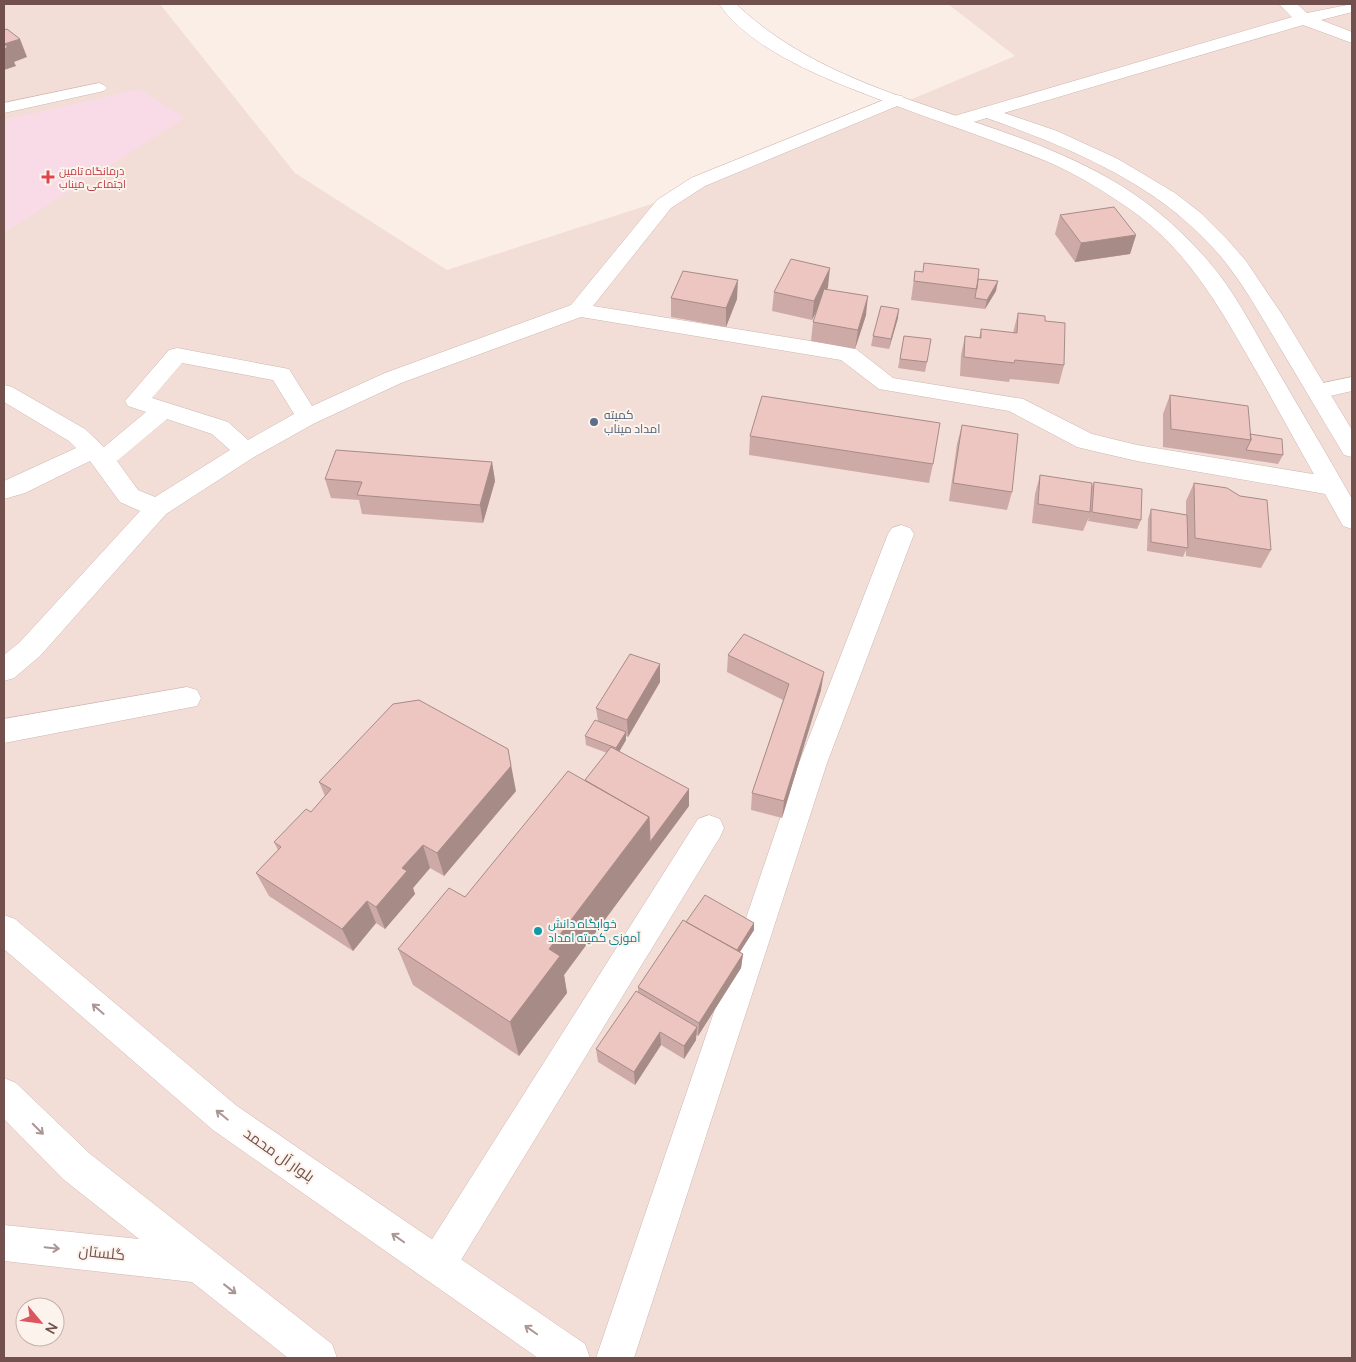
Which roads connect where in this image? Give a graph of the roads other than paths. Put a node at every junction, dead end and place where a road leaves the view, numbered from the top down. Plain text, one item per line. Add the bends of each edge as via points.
1 (727, 4) edge
2 (1286, 4) edge
3 (1352, 7) edge
4 (1304, 19) junction
5 (1352, 38) edge
6 (99, 88) dead end
7 (896, 100) junction
8 (4, 108) edge
9 (988, 112) junction
10 (957, 121) junction
11 (579, 310) junction
12 (1352, 384) edge
13 (1317, 391) junction
14 (4, 392) edge
15 (163, 410) junction
16 (307, 417) junction
17 (1352, 449) edge
18 (246, 451) junction
19 (97, 455) junction
20 (8, 485) edge
21 (1331, 486) junction
22 (157, 508) junction
23 (1352, 520) edge
24 (901, 534) dead end
25 (4, 670) edge
26 (187, 698) dead end
27 (4, 732) edge
28 (709, 828) dead end
29 (4, 929) edge
30 (4, 1095) edge
31 (4, 1242) edge
32 (200, 1264) junction
33 (437, 1265) junction
34 (318, 1358) edge
35 (572, 1358) edge
36 (615, 1358) edge

1 - 7 street via 751,28 785,51 832,76
2 - 4 street
3 - 4 street
4 - 5 street
4 - 9 street
6 - 8 lane
7 - 10 street
7 - 11 street via 698,182 664,204
9 - 10 street
9 - 13 street via 1046,132 1100,156 1151,185 1198,221 1238,264
10 - 21 street via 1079,169 1124,196 1166,230 1203,267 1236,317
11 - 16 street via 393,378
11 - 21 street via 848,354 888,384 1015,404 1085,441
12 - 13 street
13 - 17 street
14 - 19 street via 77,435
15 - 16 street via 136,401 177,355 281,374
15 - 18 street via 220,428
15 - 19 street
16 - 18 street
18 - 22 street
19 - 20 street
19 - 22 street via 129,496
21 - 23 street
22 - 25 street via 30,649
24 - 36 street via 813,763
26 - 27 street
28 - 33 street
33 -> 29 street, بلوار آل محمد via 225,1118
30 -> 32 street via 76,1166
31 -> 32 street, گلستان
32 -> 34 street
35 -> 33 street, بلوار آل محمد

